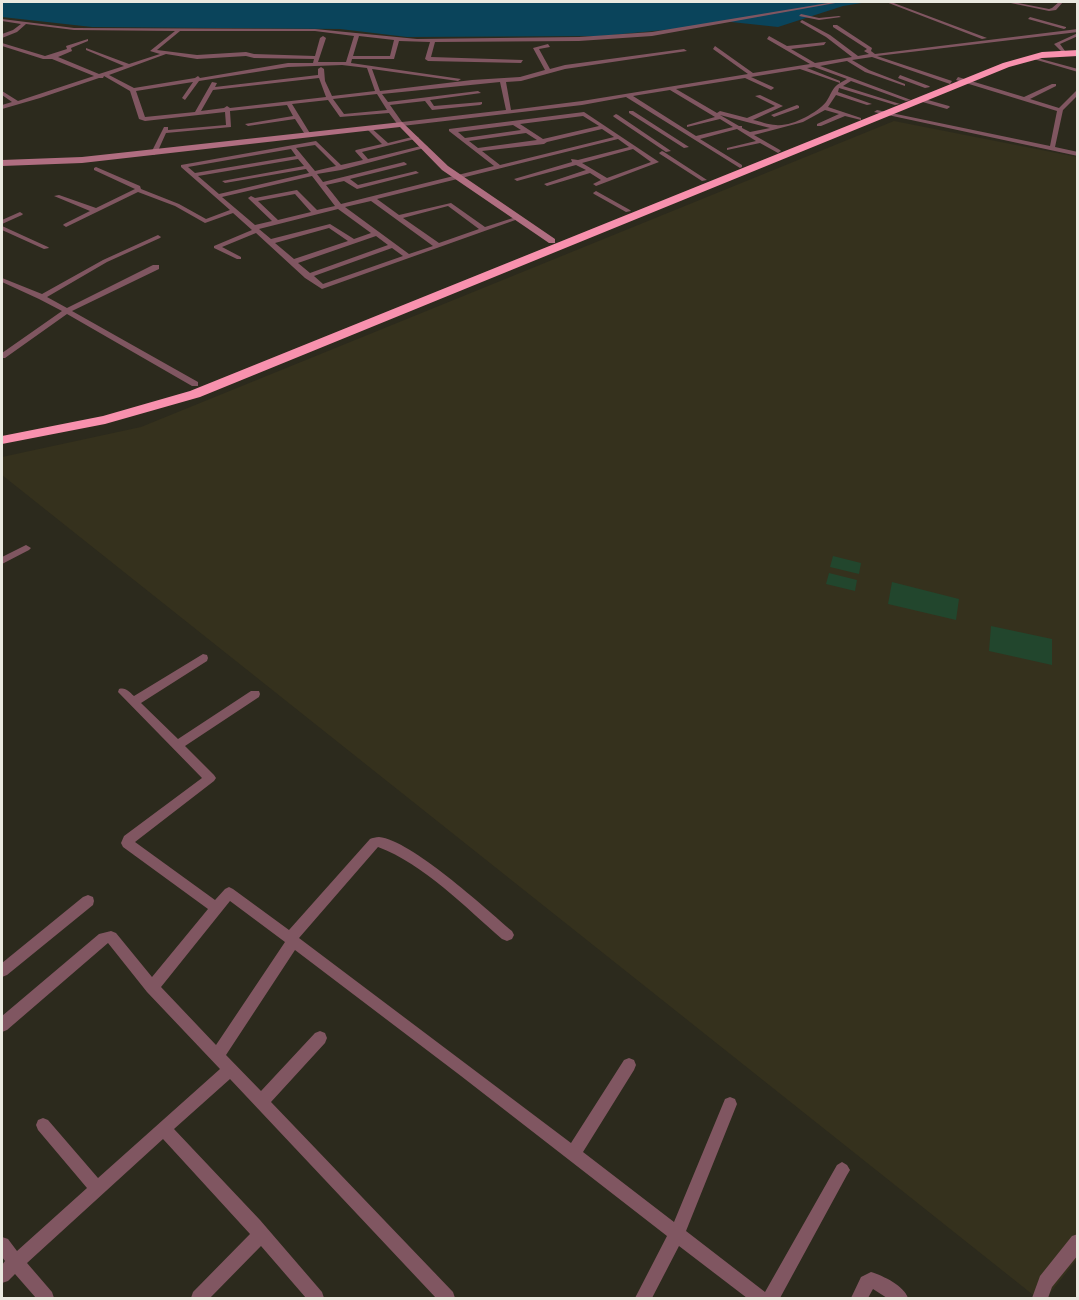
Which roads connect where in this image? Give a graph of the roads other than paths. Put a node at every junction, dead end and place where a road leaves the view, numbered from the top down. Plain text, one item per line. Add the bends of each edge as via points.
1 (838, 2) edge
2 (888, 2) edge
3 (1008, 2) edge
4 (1061, 2) edge
5 (792, 11) junction
6 (838, 17) dead end
7 (1030, 18) dead end
8 (2, 20) edge
9 (802, 21) dead end
10 (25, 23) junction
11 (835, 26) dead end
12 (1070, 30) junction
13 (178, 31) junction
14 (1077, 32) edge
15 (357, 35) junction
16 (2, 36) edge
17 (323, 38) dead end
18 (599, 38) junction
19 (768, 38) dead end
20 (987, 39) junction
21 (86, 40) dead end
22 (397, 40) junction
23 (435, 41) junction
24 (824, 43) dead end
25 (2, 44) edge
26 (715, 48) dead end
27 (786, 48) junction
28 (88, 49) dead end
29 (1063, 50) junction
30 (684, 51) dead end
31 (1077, 51) edge
32 (166, 53) junction
33 (227, 55) junction
34 (53, 57) junction
35 (1032, 57) junction
36 (872, 58) junction
37 (858, 59) junction
38 (316, 60) junction
39 (348, 61) junction
40 (498, 61) junction
41 (849, 61) junction
42 (521, 62) dead end
43 (323, 63) junction
44 (815, 65) junction
45 (129, 66) junction
46 (369, 67) junction
47 (798, 67) junction
48 (905, 67) junction
49 (548, 70) junction
50 (897, 70) junction
51 (867, 71) junction
52 (1077, 71) edge
53 (233, 73) junction
54 (570, 73) dead end
55 (907, 74) junction
56 (219, 75) junction
57 (752, 75) junction
58 (927, 75) junction
59 (104, 76) junction
60 (320, 76) junction
61 (528, 76) junction
62 (745, 76) junction
63 (900, 77) junction
64 (198, 78) junction
65 (919, 78) junction
66 (851, 79) junction
67 (285, 80) junction
68 (891, 80) junction
69 (501, 81) junction
70 (912, 81) junction
71 (958, 81) junction
72 (474, 82) junction
73 (323, 83) junction
74 (933, 83) dead end
75 (903, 85) junction
76 (1054, 85) dead end
77 (839, 87) junction
78 (927, 87) dead end
79 (771, 88) dead end
80 (211, 89) junction
81 (672, 89) junction
82 (133, 90) junction
83 (1077, 91) edge
84 (378, 92) junction
85 (888, 92) junction
86 (2, 93) edge
87 (478, 93) junction
88 (628, 96) junction
89 (758, 96) dead end
90 (185, 98) dead end
91 (330, 98) junction
92 (426, 99) junction
93 (855, 99) junction
94 (597, 100) junction
95 (921, 100) junction
96 (1023, 100) junction
97 (288, 102) junction
98 (903, 102) junction
99 (17, 103) junction
100 (480, 103) junction
101 (847, 103) dead end
102 (386, 104) junction
103 (604, 105) dead end
104 (840, 106) dead end
105 (2, 107) edge
106 (797, 107) dead end
107 (947, 107) dead end
108 (227, 108) junction
109 (829, 109) junction
110 (611, 110) dead end
111 (876, 110) junction
112 (1060, 110) junction
113 (391, 111) junction
114 (711, 111) junction
115 (198, 112) junction
116 (509, 112) junction
117 (631, 112) dead end
118 (656, 113) junction
119 (845, 114) junction
120 (174, 115) junction
121 (482, 115) junction
122 (297, 117) junction
123 (619, 117) junction
124 (639, 117) junction
125 (720, 117) junction
126 (859, 119) junction
127 (439, 120) junction
128 (747, 120) junction
129 (671, 122) junction
130 (756, 122) junction
131 (514, 123) junction
132 (248, 124) dead end
133 (401, 124) junction
134 (819, 125) dead end
135 (603, 127) junction
136 (654, 127) junction
137 (738, 127) junction
138 (775, 127) junction
139 (369, 128) junction
140 (688, 129) junction
141 (453, 131) junction
142 (527, 131) junction
143 (637, 131) junction
144 (163, 132) junction
145 (750, 134) junction
146 (308, 135) junction
147 (619, 137) junction
148 (670, 137) junction
149 (416, 138) junction
150 (696, 138) junction
151 (464, 140) junction
152 (542, 141) junction
153 (652, 141) junction
154 (761, 141) junction
155 (704, 142) junction
156 (386, 144) junction
157 (292, 147) junction
158 (425, 147) junction
159 (634, 147) junction
160 (686, 147) junction
161 (729, 149) dead end
162 (1052, 149) junction
163 (477, 150) junction
164 (778, 151) junction
165 (559, 152) junction
166 (665, 152) junction
167 (154, 153) junction
168 (1077, 154) edge
169 (393, 155) junction
170 (648, 156) junction
171 (300, 157) junction
172 (367, 161) junction
173 (576, 162) junction
174 (2, 163) edge
175 (404, 164) junction
176 (740, 166) junction
177 (308, 167) junction
178 (499, 167) junction
179 (341, 168) junction
180 (96, 170) dead end
181 (590, 171) junction
182 (416, 173) junction
183 (314, 174) junction
184 (194, 175) junction
185 (459, 177) junction
186 (346, 178) junction
187 (517, 179) dead end
188 (606, 180) junction
189 (704, 180) junction
190 (225, 181) dead end
191 (323, 184) junction
192 (547, 184) dead end
193 (596, 184) dead end
194 (430, 185) junction
195 (138, 190) junction
196 (243, 190) junction
197 (596, 193) dead end
198 (57, 196) dead end
199 (218, 196) junction
200 (373, 199) junction
201 (253, 200) junction
202 (340, 207) junction
203 (95, 210) junction
204 (234, 211) junction
205 (628, 211) junction
206 (20, 213) dead end
207 (316, 213) junction
208 (398, 218) junction
209 (518, 218) junction
210 (2, 222) edge
211 (277, 222) junction
212 (66, 225) dead end
213 (2, 228) edge
214 (254, 229) junction
215 (484, 230) junction
216 (376, 234) junction
217 (158, 237) dead end
218 (552, 241) junction
219 (269, 242) junction
220 (352, 242) junction
221 (392, 246) junction
222 (438, 246) junction
223 (46, 248) dead end
224 (408, 257) junction
225 (239, 258) dead end
226 (293, 262) junction
227 (156, 267) dead end
228 (308, 276) junction
229 (2, 280) edge
230 (42, 297) junction
231 (67, 311) junction
232 (2, 356) edge
233 (195, 384) junction
234 (2, 432) edge
235 (2, 440) edge
236 (26, 548) dead end
237 (2, 561) edge
238 (203, 658) dead end
239 (123, 692) dead end
240 (255, 694) dead end
241 (134, 702) junction
242 (178, 746) junction
243 (88, 901) dead end
244 (216, 908) junction
245 (507, 935) dead end
246 (292, 940) junction
247 (2, 971) edge
248 (152, 987) junction
249 (2, 1025) edge
250 (320, 1038) dead end
251 (217, 1056) junction
252 (629, 1065) dead end
253 (230, 1070) junction
254 (261, 1102) junction
255 (730, 1104) dead end
256 (43, 1125) dead end
257 (164, 1129) junction
258 (573, 1154) junction
259 (842, 1170) dead end
260 (98, 1189) junction
261 (261, 1234) junction
262 (677, 1234) junction
263 (1077, 1242) edge
264 (2, 1245) edge
265 (17, 1262) junction
266 (2, 1275) edge
267 (46, 1299) edge
268 (199, 1299) edge
269 (316, 1299) edge
270 (447, 1299) edge
271 (643, 1299) edge
272 (760, 1299) edge
273 (771, 1299) edge
274 (859, 1299) edge
275 (900, 1299) edge
276 (1040, 1299) edge

1 - 5 street
2 - 20 street
3 - 4 street via 1049,10
5 - 6 street via 815,19
5 - 18 street via 652,34
7 - 12 street
8 - 10 street
9 - 37 street
10 - 13 street via 74,29
10 - 16 street
11 - 36 street via 870,49 867,51
12 - 14 street
12 - 20 street
13 - 15 street via 315,30
13 - 32 street via 153,50
14 - 29 street via 1057,44
15 - 22 street
15 - 39 street
17 - 38 street
18 - 23 street
18 - 49 street via 579,45 536,47
19 - 27 street
20 - 36 street
21 - 34 street
22 - 23 street
22 - 39 street via 392,58
23 - 40 street via 428,59
24 - 27 street
25 - 34 street
26 - 57 street
27 - 44 street
28 - 45 street
29 - 31 highway
29 - 71 highway via 1026,54
30 - 49 street
31 - 35 highway
32 - 33 street
32 - 45 street
33 - 38 street
33 - 53 street
34 - 59 street
35 - 52 street
35 - 71 highway
36 - 37 street
36 - 48 street
36 - 50 street
37 - 41 street
38 - 43 street
38 - 53 street
39 - 43 street
39 - 46 street
40 - 42 street
40 - 69 street
41 - 44 street
41 - 51 street
43 - 60 street
44 - 47 street
44 - 66 street
45 - 59 street
46 - 72 street
46 - 84 street
47 - 57 street
47 - 77 street
48 - 50 street
48 - 58 street
49 - 61 street
50 - 55 street
51 - 66 street
51 - 68 street
53 - 56 street
54 - 61 street
55 - 63 street
55 - 65 street
56 - 64 street
56 - 80 street
57 - 62 street
58 - 65 street
58 - 71 street
59 - 82 street
59 - 99 street
60 - 67 street
60 - 73 street
61 - 69 street
62 - 79 street
62 - 81 street
63 - 68 street
63 - 70 street
64 - 82 street
64 - 90 street
65 - 70 street
65 - 74 street
66 - 77 street
66 - 85 street
67 - 73 street via 289,87
67 - 80 street
68 - 75 street
69 - 72 street
69 - 116 street
70 - 75 street
70 - 78 street
71 - 95 highway
71 - 96 street
71 - 98 highway
72 - 84 street
72 - 87 street
73 - 91 street
75 - 85 street
76 - 96 street
77 - 93 street
77 - 98 street
77 - 109 street
80 - 115 street
81 - 88 street
81 - 114 street
82 - 120 street via 142,118
83 - 112 street
84 - 91 street
84 - 102 street
85 - 98 street
86 - 99 street
87 - 92 street
87 - 100 street
88 - 94 street
88 - 118 street
89 - 128 street via 780,106
91 - 97 street
91 - 113 street via 343,117
92 - 100 street via 431,108
92 - 102 street
93 - 101 street
93 - 111 street
94 - 103 street
94 - 116 street
95 - 107 street
95 - 111 highway
96 - 112 street
97 - 108 street
97 - 122 street
98 - 111 highway
99 - 105 street
100 - 121 street
102 - 113 street
104 - 109 street
106 - 130 street
108 - 115 street
108 - 144 street via 229,126
109 - 119 street
109 - 138 street
110 - 123 street
111 - 126 highway
111 - 162 street
111 - 235 highway via 195,394 105,420
112 - 162 street
113 - 133 street
114 - 125 street
114 - 128 street
115 - 120 street
116 - 121 street
117 - 124 street
118 - 124 street
118 - 129 street
119 - 126 street
119 - 134 street
120 - 144 street
121 - 127 street
122 - 132 street
122 - 146 street
123 - 124 street
123 - 143 street
124 - 136 street
125 - 137 street
125 - 140 street
126 - 164 highway
127 - 133 street
127 - 141 street
128 - 130 street
129 - 136 street
129 - 140 street
130 - 137 street
130 - 138 street
131 - 135 street via 582,114
131 - 141 street
131 - 142 street
133 - 139 street
133 - 149 street
135 - 147 street
135 - 152 street
136 - 143 street
136 - 148 street
137 - 145 street
137 - 150 street
138 - 145 street
139 - 146 street
139 - 156 street
140 - 148 street
140 - 150 street
141 - 151 street
142 - 151 street
142 - 152 street
143 - 153 street
144 - 167 street
145 - 154 street
146 - 167 street
147 - 159 street
147 - 165 street
148 - 153 street
148 - 160 street
149 - 156 street
149 - 158 street
150 - 155 street
151 - 163 street
152 - 163 street
152 - 165 street
153 - 166 street
154 - 161 street
154 - 164 street
155 - 160 street
155 - 176 street
156 - 172 street via 358,151
157 - 171 street
157 - 179 street via 318,143
157 - 184 street via 183,166
158 - 169 street
158 - 185 street
159 - 170 street
159 - 173 street
160 - 166 street
162 - 168 street
163 - 178 street
164 - 176 highway
165 - 173 street
165 - 178 street
166 - 170 street
166 - 189 street
167 - 174 street
169 - 172 street
169 - 175 street
170 - 188 street via 656,162
171 - 177 street
171 - 184 street
172 - 179 street
173 - 181 street
173 - 187 street
175 - 182 street
175 - 186 street
176 - 189 highway
177 - 183 street
177 - 190 street
178 - 185 street
179 - 183 street
180 - 195 street
181 - 188 street
181 - 192 street
182 - 186 street via 357,187
182 - 194 street
183 - 191 street
183 - 196 street
184 - 199 street
185 - 194 street
185 - 209 street
186 - 191 street
188 - 193 street
189 - 205 highway
191 - 202 street
194 - 200 street
195 - 203 street
195 - 204 street via 205,221
196 - 199 street
196 - 201 street
197 - 205 street
198 - 203 street
199 - 204 street
200 - 202 street
200 - 208 street
201 - 207 street via 297,192
201 - 211 street
202 - 207 street
202 - 216 street
203 - 212 street
204 - 214 street
205 - 218 highway
206 - 210 street
207 - 211 street
208 - 215 street via 449,204
208 - 222 street
209 - 215 street
209 - 218 street
211 - 214 street
213 - 223 street
214 - 219 street
214 - 225 street via 216,247
215 - 222 street
216 - 220 street
216 - 221 street
217 - 230 street via 105,261
218 - 233 highway
219 - 220 street via 330,226
219 - 226 street
220 - 226 street
221 - 224 street
221 - 228 street
222 - 224 street
224 - 228 street via 325,287
226 - 228 street
227 - 231 street
229 - 230 street
230 - 231 street
231 - 232 street
231 - 233 street
233 - 234 highway via 103,413
236 - 237 street
238 - 241 street
239 - 241 street
240 - 242 street
241 - 242 street
242 - 244 street via 210,779 126,842
243 - 247 street
244 - 246 street via 229,893
244 - 248 street
245 - 246 street via 449,886 378,842
246 - 251 street
246 - 258 street
248 - 249 street via 108,936
248 - 251 street
250 - 254 street
251 - 253 street
252 - 258 street
253 - 254 street
253 - 257 street
254 - 270 street
255 - 262 street
256 - 260 street
257 - 260 street
257 - 261 street
258 - 262 street
259 - 273 street
260 - 265 street
261 - 268 street
261 - 269 street
262 - 271 street
262 - 272 street
263 - 276 street via 1046,1282
264 - 265 street
265 - 266 street
265 - 267 street
274 - 275 street via 871,1280

